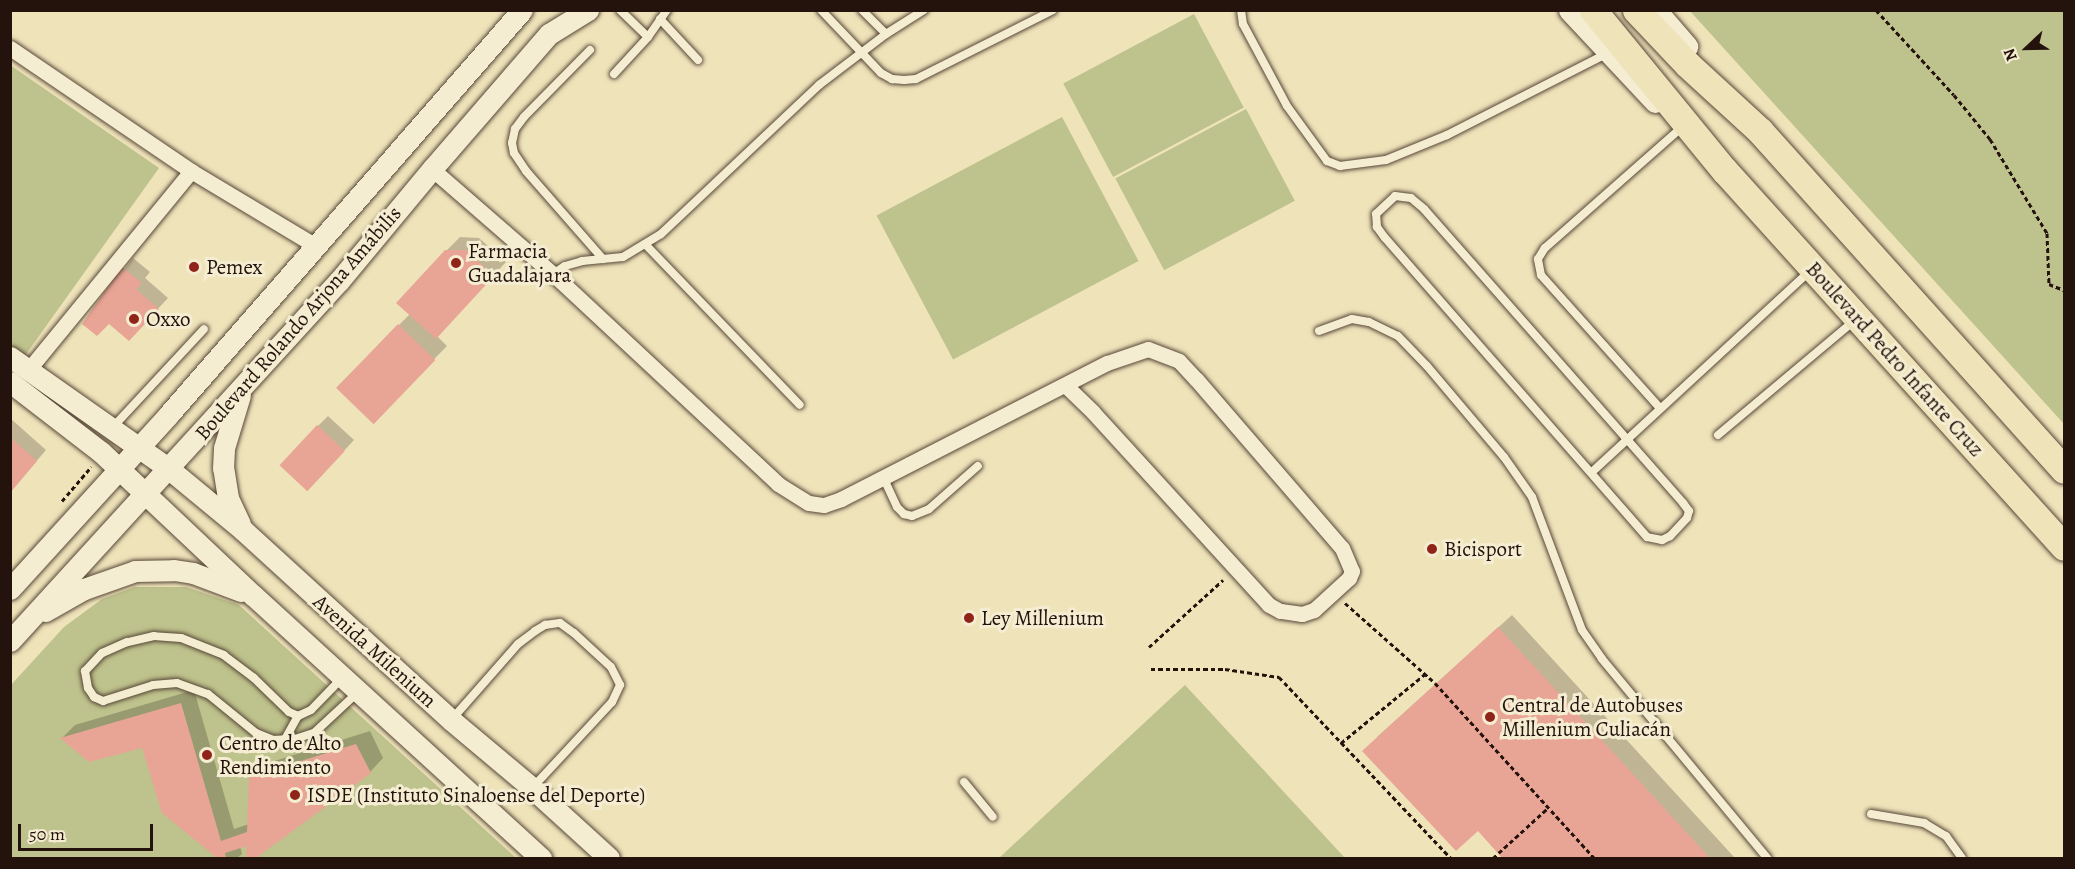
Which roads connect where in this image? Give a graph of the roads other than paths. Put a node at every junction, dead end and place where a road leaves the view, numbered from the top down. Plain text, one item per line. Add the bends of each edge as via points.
1 (522, 10) edge
2 (563, 10) edge
3 (588, 10) edge
4 (620, 10) edge
5 (668, 10) edge
6 (821, 10) edge
7 (862, 10) edge
8 (924, 10) edge
9 (1053, 10) edge
10 (1241, 10) edge
11 (1569, 10) edge
12 (1593, 10) edge
13 (1636, 10) edge
14 (1656, 10) edge
15 (917, 12) edge
16 (660, 20) junction
17 (549, 34) junction
18 (886, 34) junction
19 (648, 37) junction
20 (10, 48) edge
21 (590, 50) dead end
22 (861, 53) junction
23 (1606, 54) junction
24 (698, 60) dead end
25 (614, 74) dead end
26 (1681, 128) junction
27 (1760, 131) junction
28 (432, 169) junction
29 (191, 171) junction
30 (1725, 171) junction
31 (645, 244) junction
32 (314, 246) junction
33 (603, 259) junction
34 (1814, 268) junction
35 (553, 274) junction
36 (1858, 317) junction
37 (204, 329) dead end
38 (1319, 331) dead end
39 (10, 357) edge
40 (29, 369) junction
41 (10, 382) edge
42 (1065, 386) junction
43 (243, 388) junction
44 (800, 405) dead end
45 (1659, 407) junction
46 (111, 429) junction
47 (1718, 435) dead end
48 (1628, 439) junction
49 (138, 448) junction
50 (978, 466) dead end
51 (120, 468) junction
52 (168, 468) junction
53 (2064, 470) edge
54 (1592, 472) junction
55 (884, 479) junction
56 (144, 493) junction
57 (243, 530) junction
58 (2064, 547) edge
59 (10, 589) edge
60 (254, 596) junction
61 (27, 622) junction
62 (10, 641) edge
63 (342, 678) junction
64 (358, 692) junction
65 (298, 716) junction
66 (451, 720) junction
67 (284, 741) junction
68 (964, 782) dead end
69 (532, 788) junction
70 (1871, 814) dead end
71 (993, 817) dead end
72 (541, 858) edge
73 (609, 858) edge
74 (1767, 858) edge
75 (1962, 858) edge

1 - 32 main road, Boulevard Rolando Arjona Amábilis
2 - 17 main road
3 - 17 main road, Boulevard Rolando Arjona Amábilis
4 - 19 lane
5 - 16 lane
6 - 22 lane
7 - 18 lane
8 - 15 lane
9 - 22 lane via 916,79 892,79
10 - 23 lane via 1243,24 1287,106 1327,161 1340,166 1386,160 1448,135
11 - 23 main road, Boulevard Pedro Infante Cruz
12 - 30 highway, Boulevard Pedro Infante Cruz
13 - 27 highway via 1687,64
14 - 27 main road
15 - 18 lane
16 - 19 lane
16 - 24 lane
17 - 28 main road, Boulevard Rolando Arjona Amábilis
18 - 22 lane
19 - 25 lane
20 - 29 street
21 - 33 lane via 524,117 515,129 512,143 526,171
22 - 31 lane via 819,85 690,209
23 - 26 main road, Boulevard Pedro Infante Cruz
26 - 30 main road, Boulevard Pedro Infante Cruz
26 - 45 lane via 1545,248 1538,259 1541,275
27 - 53 highway
28 - 35 street
28 - 43 main road, Boulevard Rolando Arjona Amábilis
29 - 32 street
29 - 40 street
30 - 34 highway, Boulevard Pedro Infante Cruz
31 - 33 lane via 623,257
31 - 44 lane
32 - 49 main road, Boulevard Rolando Arjona Amábilis
33 - 35 lane via 573,263
34 - 36 highway, Boulevard Pedro Infante Cruz
34 - 45 lane
35 - 55 street via 795,497 809,504 824,505
36 - 47 lane
36 - 58 highway, Boulevard Pedro Infante Cruz
37 - 46 lane
38 - 74 lane via 1352,319 1369,322 1398,336 1427,366 1504,457 1532,497 1582,630 1602,659
39 - 40 main road, Avenida Milenium
40 - 46 main road, Avenida Milenium
41 - 51 main road, Avenida Milenium
42 - 42 street via 1125,355 1148,349 1179,362 1342,548 1352,571 1335,594 1314,610 1290,614 1269,605
42 - 55 street
43 - 52 main road, Boulevard Rolando Arjona Amábilis
43 - 57 main road via 227,438 223,468 228,498
45 - 48 lane
46 - 49 main road, Avenida Milenium
48 - 54 lane
48 - 54 lane via 1689,511 1681,526 1662,540 1647,537
48 - 54 lane via 1424,209 1404,196 1395,196 1378,210 1375,219 1385,238
49 - 51 main road, Boulevard Rolando Arjona Amábilis
49 - 52 main road, Avenida Milenium
50 - 55 lane via 929,509 912,516 897,507
51 - 56 main road, Avenida Milenium
51 - 59 main road, Boulevard Rolando Arjona Amábilis
52 - 56 main road, Boulevard Rolando Arjona Amábilis
52 - 57 main road, Avenida Milenium
56 - 60 main road, Avenida Milenium
56 - 61 main road, Boulevard Rolando Arjona Amábilis
57 - 66 main road, Avenida Milenium
60 - 61 main road via 193,573 135,571 84,589
60 - 63 main road, Avenida Milenium
61 - 62 main road, Boulevard Rolando Arjona Amábilis
63 - 64 main road, Avenida Milenium
63 - 65 lane via 311,710
64 - 67 lane via 314,733
64 - 72 main road, Avenida Milenium
65 - 67 lane
65 - 67 lane via 224,655 181,638 154,636 127,642 102,653 85,671 88,688 103,701 153,685 177,683 208,694 264,737
66 - 69 main road, Avenida Milenium
66 - 69 lane via 518,644 535,631 545,624 560,623 574,633 611,667 620,685 612,702
68 - 71 lane
69 - 73 main road, Avenida Milenium
70 - 75 lane via 1924,823 1946,836

